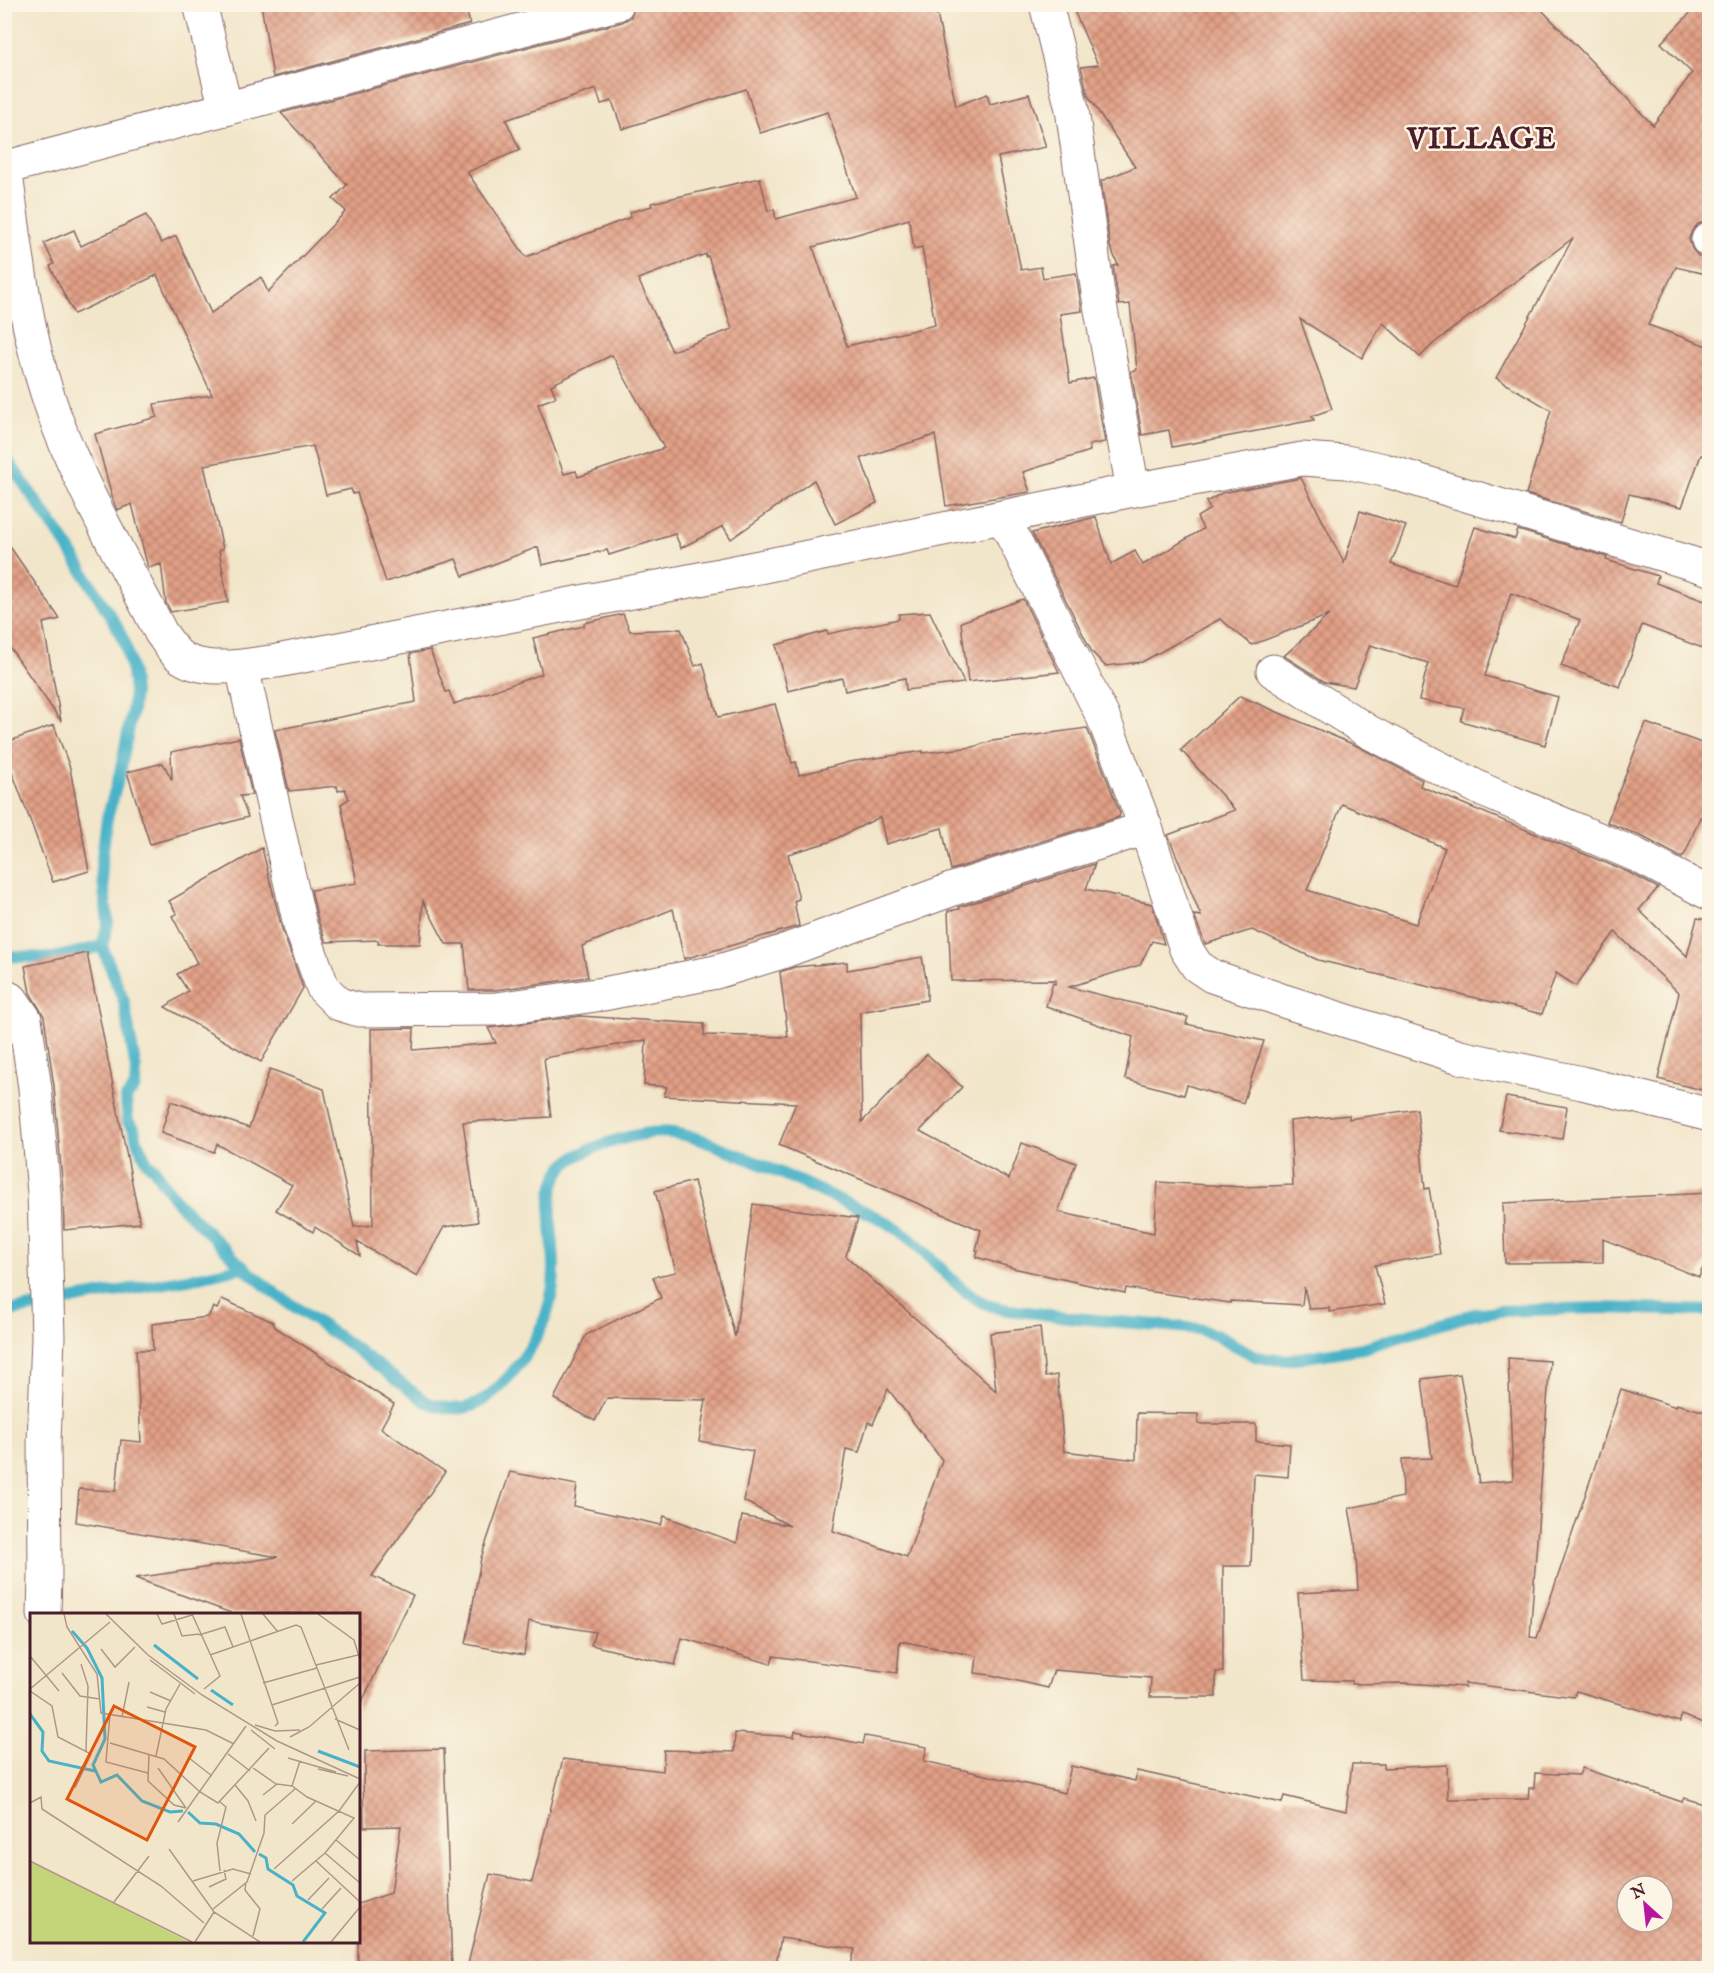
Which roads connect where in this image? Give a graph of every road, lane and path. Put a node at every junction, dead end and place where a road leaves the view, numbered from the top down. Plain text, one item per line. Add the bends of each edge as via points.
1 (200, 4) edge
2 (617, 4) edge
3 (1046, 4) edge
4 (226, 109) junction
5 (5, 168) edge
6 (1133, 490) junction
7 (1003, 517) junction
8 (1710, 569) edge
9 (242, 666) junction
10 (1273, 672) dead end
11 (1146, 828) junction
12 (1710, 894) edge
13 (4, 996) edge
14 (1710, 1115) edge
15 (44, 1613) edge

1 - 4 street
2 - 4 street
3 - 6 street via 1072,109 1098,293
4 - 5 street
5 - 9 street via 26,315 69,453 160,633 178,655 199,666
6 - 7 street
6 - 8 street via 1302,459 1346,462 1384,470
7 - 9 street
7 - 11 street via 1103,717
9 - 11 street via 300,925 323,988 339,1004 359,1010 496,1009 716,972 953,889
10 - 12 street via 1369,732 1485,791 1635,855
11 - 14 street via 1186,949 1197,966 1212,976 1460,1057
13 - 15 street via 12,1000 25,1019 44,1193 48,1337

